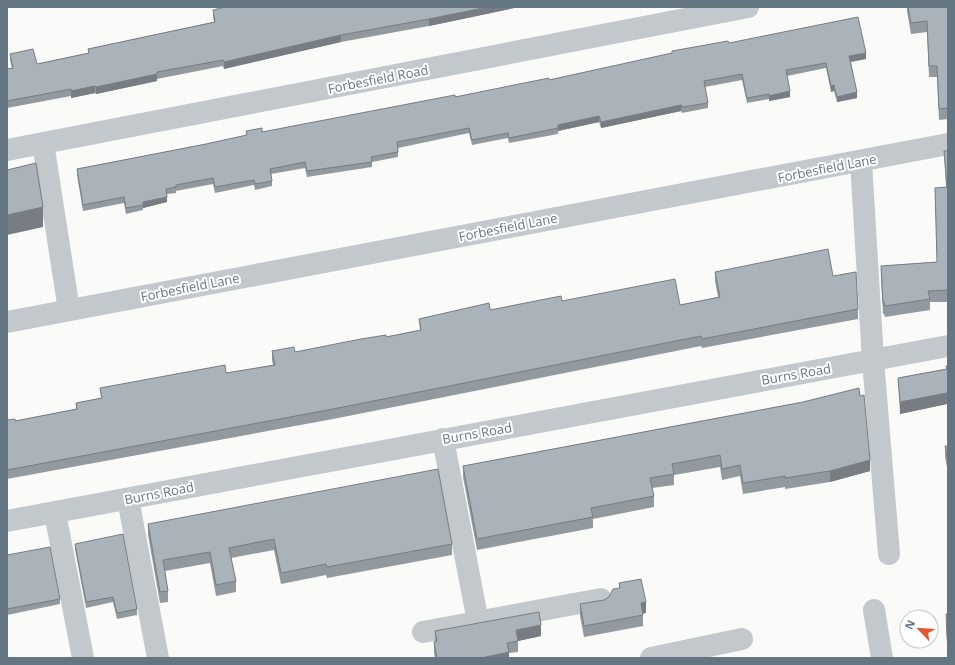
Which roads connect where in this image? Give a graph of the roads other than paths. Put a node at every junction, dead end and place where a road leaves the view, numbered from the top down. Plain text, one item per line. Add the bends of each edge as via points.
1 (748, 7) edge
2 (43, 144) junction
3 (948, 144) edge
4 (7, 150) edge
5 (861, 162) junction
6 (69, 310) junction
7 (7, 322) edge
8 (948, 346) edge
9 (873, 360) junction
10 (443, 439) junction
11 (128, 499) junction
12 (55, 513) junction
13 (7, 521) edge
14 (889, 554) dead end
15 (601, 599) edge
16 (874, 610) dead end
17 (478, 622) junction
18 (423, 632) dead end
19 (742, 639) dead end
20 (84, 658) edge
21 (158, 658) edge
22 (651, 658) edge
23 (882, 658) edge

1 - 2 street, Forbesfield Road
2 - 4 street, Forbesfield Road
2 - 6 street
3 - 5 street, Forbesfield Lane
5 - 6 street, Forbesfield Lane
5 - 9 street
6 - 7 street, Forbesfield Lane
8 - 9 street, Burns Road
9 - 10 street, Burns Road
9 - 14 street
10 - 11 street, Burns Road
10 - 17 street
11 - 12 street, Burns Road
11 - 21 street
12 - 13 street, Burns Road
12 - 20 street
15 - 17 street
16 - 23 street
17 - 18 street
19 - 22 street

